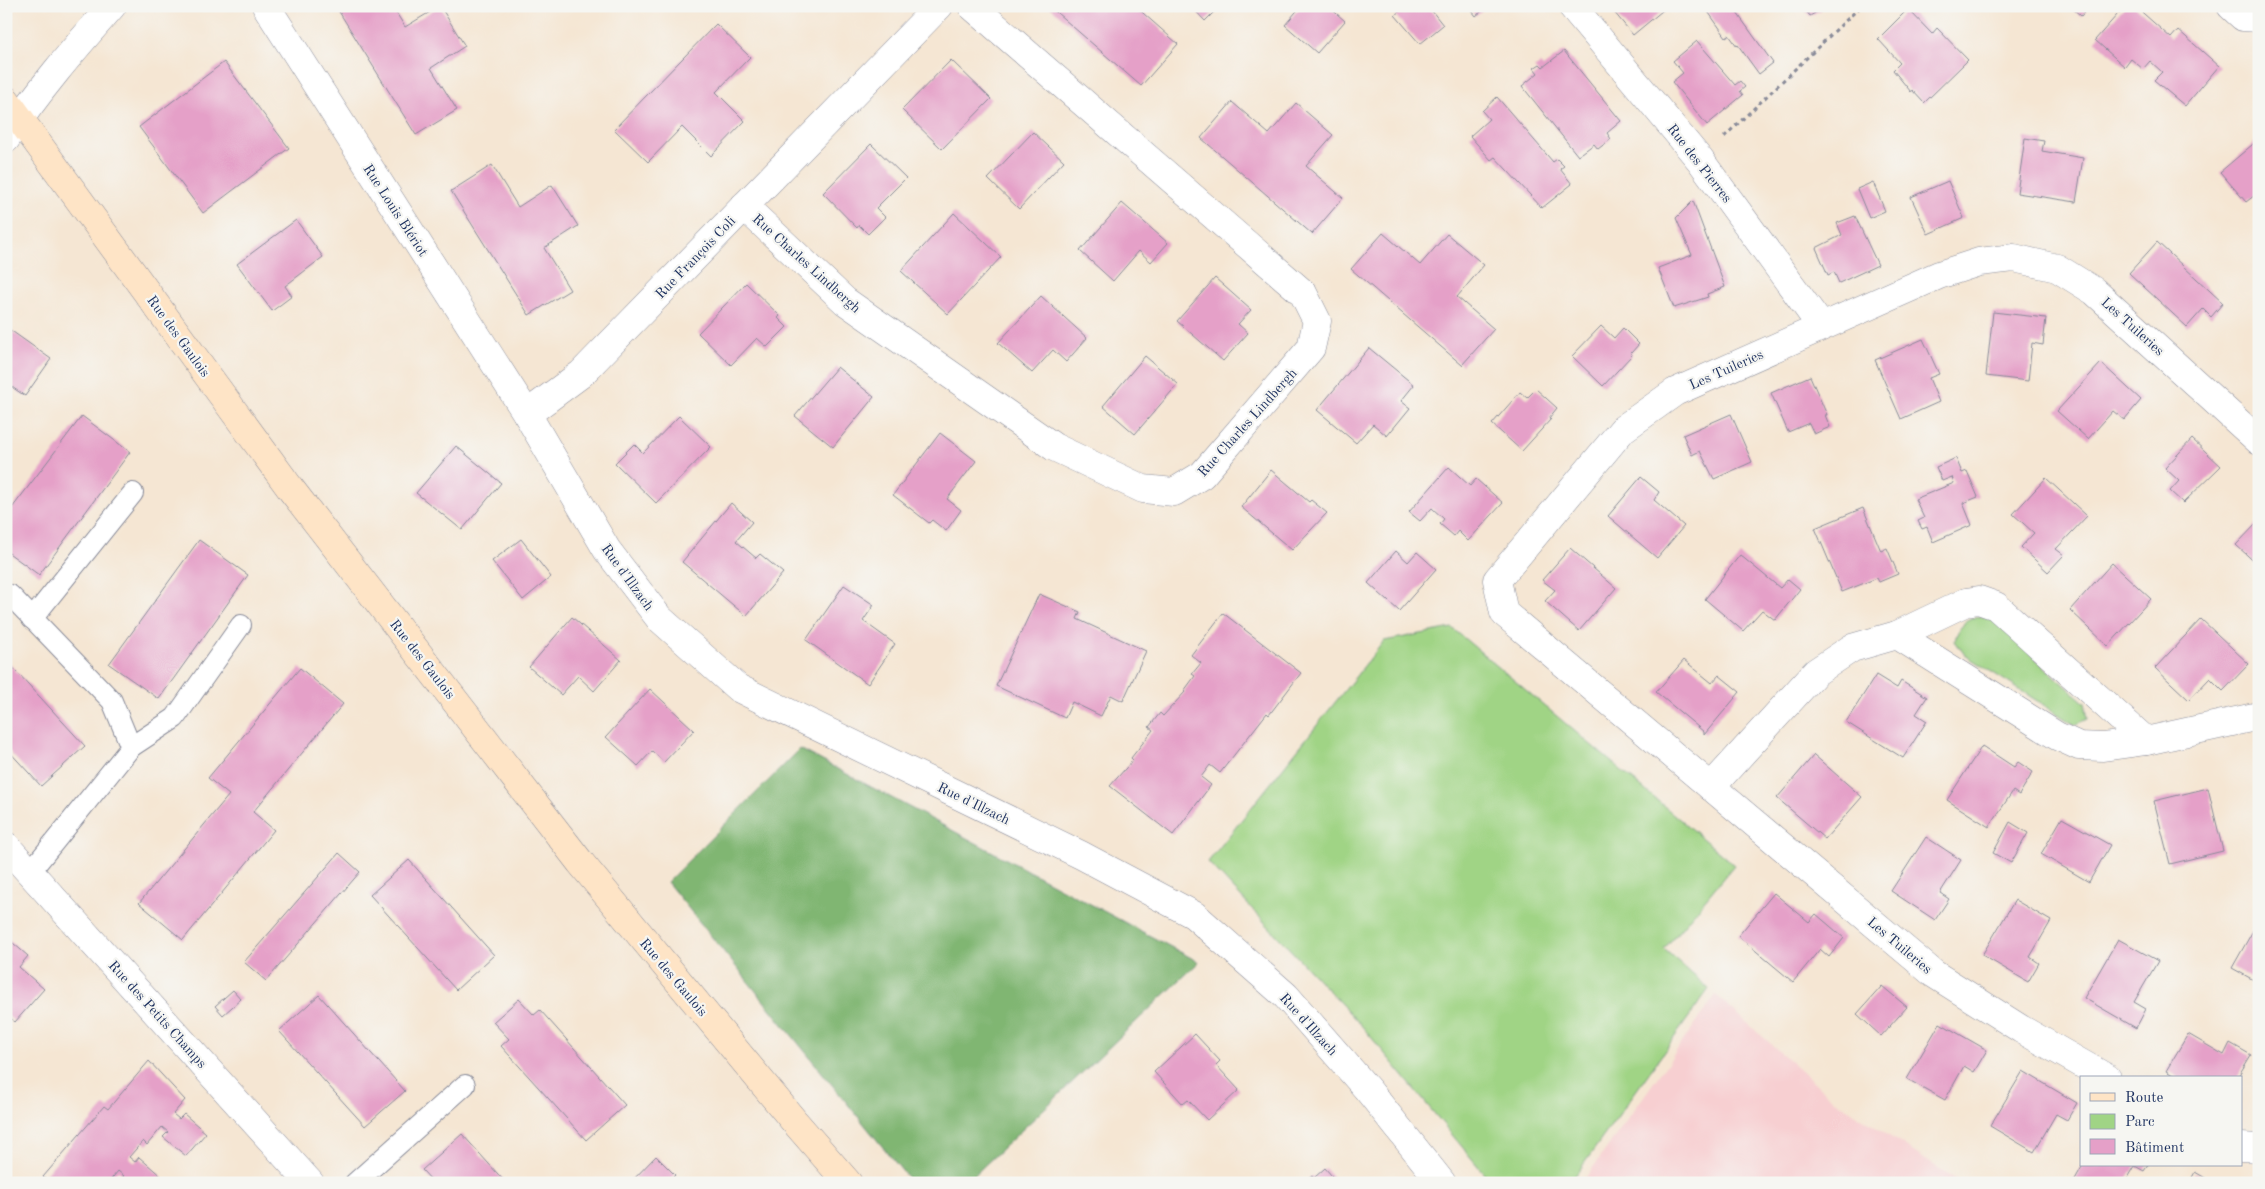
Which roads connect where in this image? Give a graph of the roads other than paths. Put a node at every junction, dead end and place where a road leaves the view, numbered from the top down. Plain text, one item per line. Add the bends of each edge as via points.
1 (112, 6) edge
2 (266, 6) edge
3 (939, 6) edge
4 (972, 6) edge
5 (1572, 6) edge
6 (2231, 6) edge
7 (2259, 18) edge
8 (11, 119) edge
9 (744, 206) junction
10 (1821, 326) junction
11 (527, 414) junction
12 (2259, 440) edge
13 (133, 493) dead end
14 (6, 594) edge
15 (32, 619) junction
16 (240, 625) dead end
17 (1897, 635) junction
18 (2259, 716) edge
19 (2146, 741) junction
20 (131, 747) junction
21 (1711, 786) junction
22 (6, 846) edge
23 (30, 872) junction
24 (2104, 1076) edge
25 (465, 1085) dead end
26 (2242, 1146) edge
27 (2259, 1148) edge
28 (310, 1183) edge
29 (355, 1183) edge
30 (848, 1183) edge
31 (1442, 1183) edge

1 - 8 street
2 - 11 street, Rue Louis Blériot
3 - 9 street, Rue François Coli
4 - 9 street, Rue Charles Lindbergh via 1303,293 1317,321 1311,348 1202,476 1174,492 1144,489 1054,447 845,301
5 - 10 street, Rue des Pierres via 1700,160
6 - 7 street via 2243,17
8 - 30 main road, Rue des Gaulois via 290,488 580,862 787,1114
9 - 11 street, Rue François Coli via 581,374
10 - 12 street, Les Tuileries via 1979,262 2014,258 2057,268 2094,291
10 - 21 street, Les Tuileries via 1675,392 1623,429 1497,580 1504,613
11 - 31 street, Rue d'Illzach via 607,550 659,618 738,688 1081,855 1194,915 1286,996 1368,1090
13 - 15 lane
14 - 15 lane
15 - 20 lane via 112,701
16 - 20 lane via 175,718
17 - 19 street via 2079,746 2103,747
17 - 19 street via 1966,602 1979,600 1996,606
17 - 21 street via 1852,648 1816,672
18 - 19 street
20 - 23 lane
21 - 24 street, Les Tuileries via 1934,974
22 - 23 street, Rue des Petits Champs
23 - 28 street, Rue des Petits Champs
25 - 29 lane
26 - 27 street

